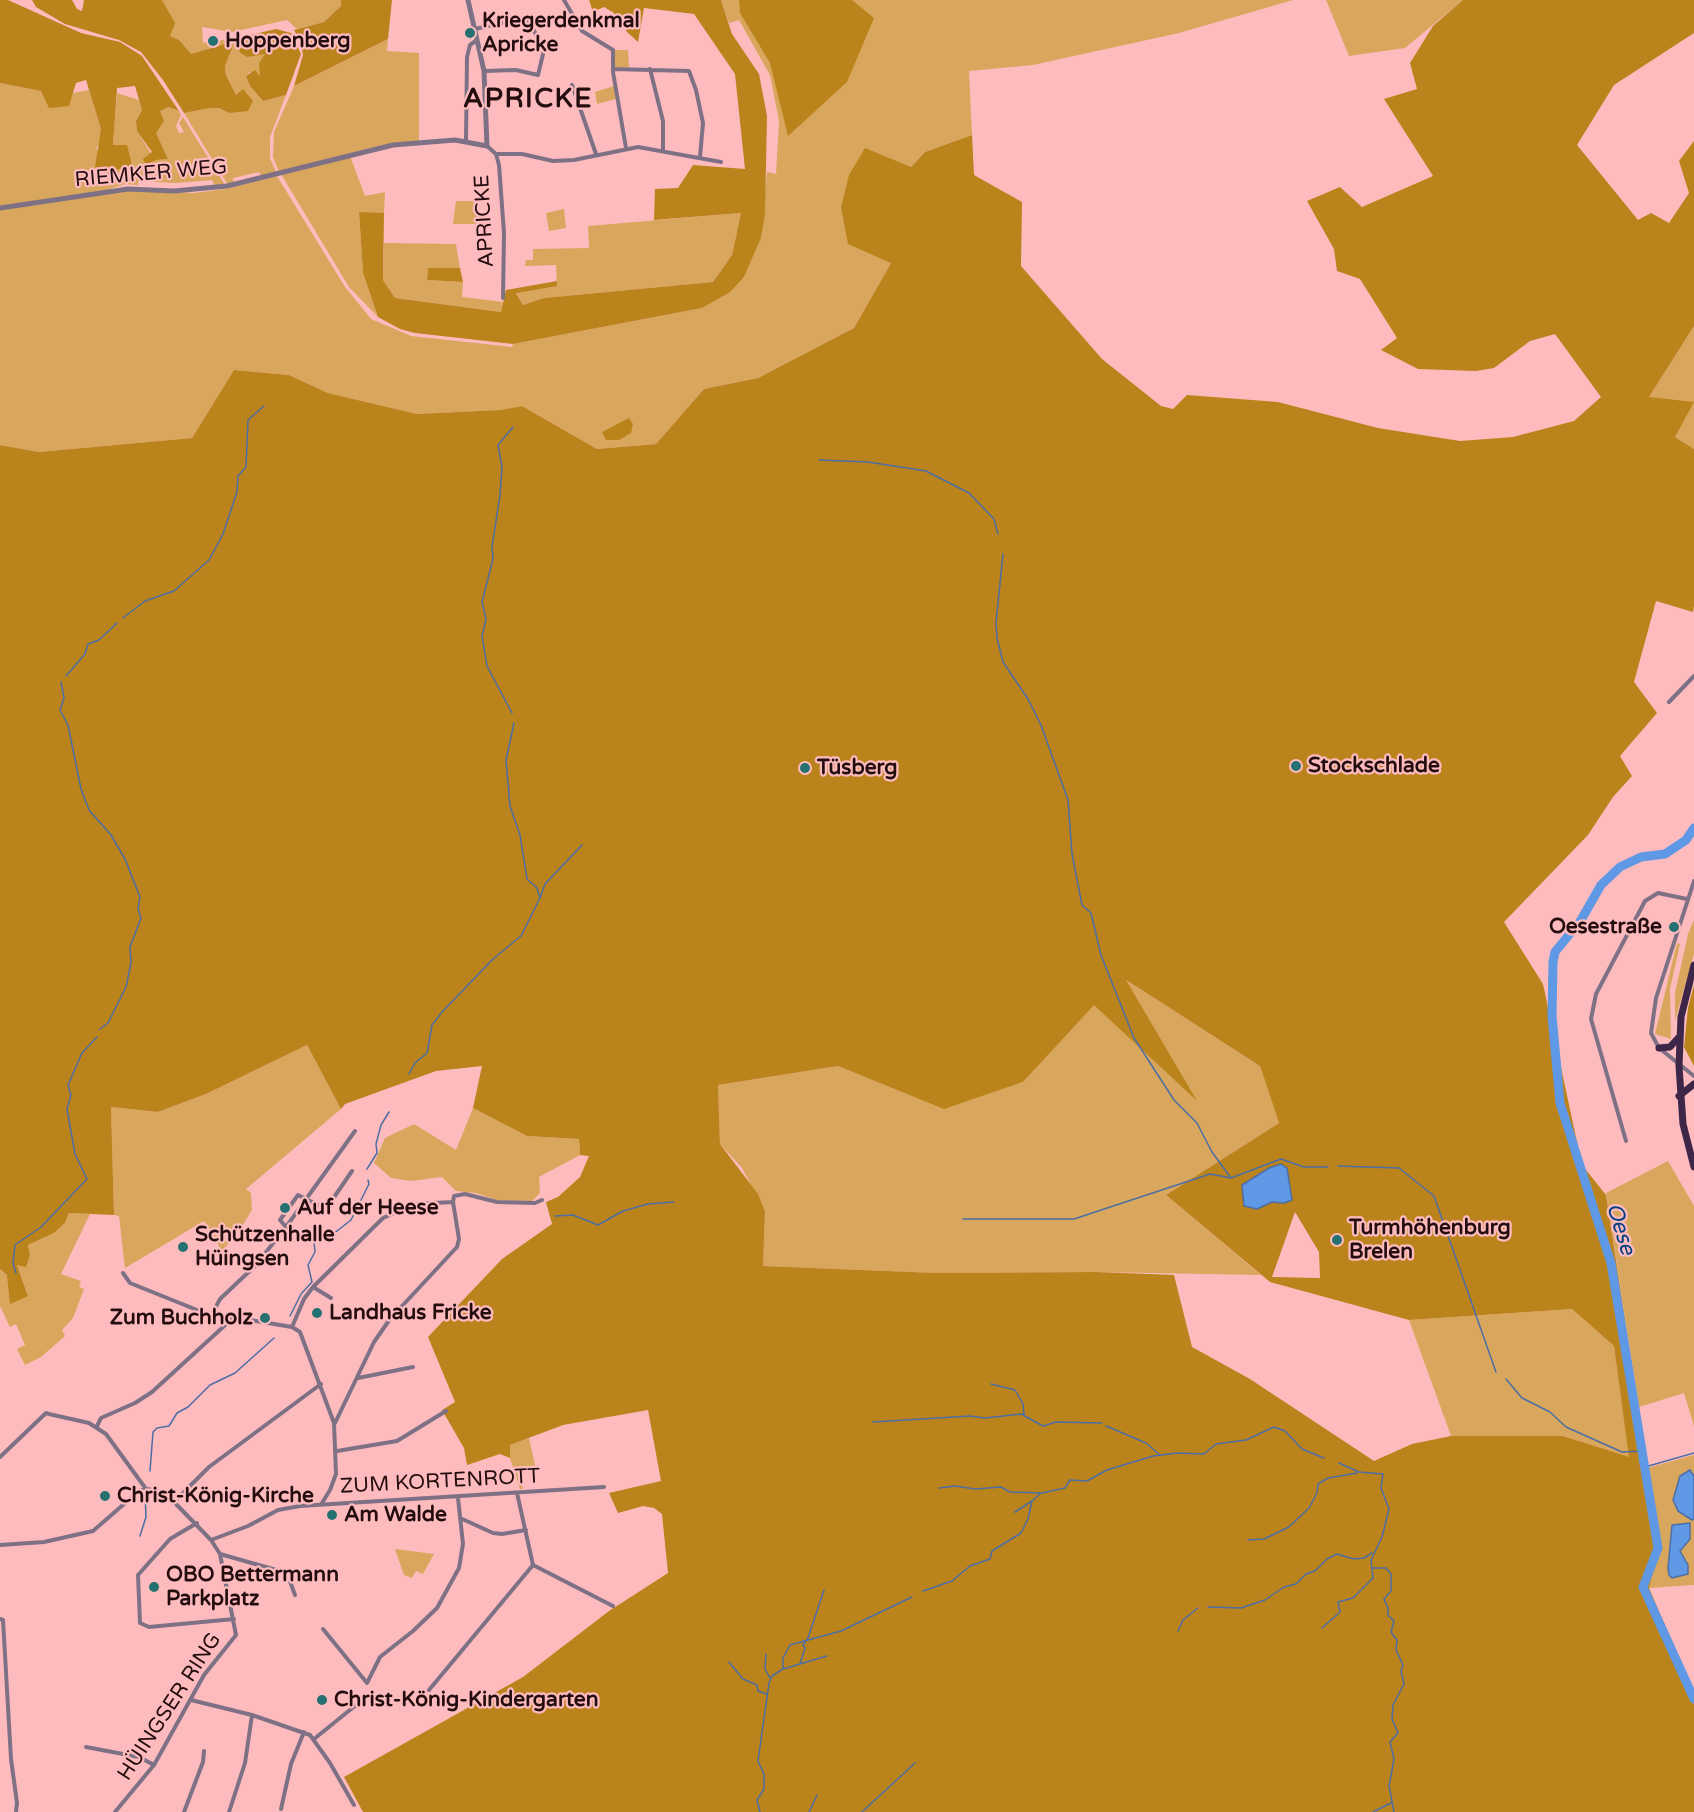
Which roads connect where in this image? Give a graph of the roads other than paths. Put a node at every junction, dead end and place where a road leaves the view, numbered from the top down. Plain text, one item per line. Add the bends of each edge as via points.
1 (468, 0) edge
2 (564, 0) edge
3 (475, 28) junction
4 (477, 40) junction
5 (613, 69) junction
6 (650, 69) junction
7 (484, 71) junction
8 (572, 85) dead end
9 (466, 140) junction
10 (487, 146) junction
11 (626, 148) junction
12 (373, 149) joint
13 (663, 150) junction
14 (496, 154) junction
15 (597, 154) junction
16 (700, 157) junction
17 (721, 162) dead end
18 (0, 208) edge
19 (503, 298) dead end
20 (1694, 676) edge
21 (1669, 702) dead end
22 (1694, 881) edge
23 (1687, 899) junction
24 (1694, 965) edge
25 (1680, 1036) junction
26 (1659, 1048) junction
27 (1679, 1066) junction
28 (1694, 1076) edge
29 (1694, 1084) edge
30 (1679, 1096) junction
31 (355, 1131) dead end
32 (1626, 1141) dead end
33 (1694, 1167) edge
34 (352, 1171) dead end
35 (306, 1198) junction
36 (542, 1200) dead end
37 (453, 1202) junction
38 (286, 1227) junction
39 (123, 1273) dead end
40 (313, 1287) junction
41 (331, 1298) dead end
42 (212, 1314) junction
43 (234, 1317) junction
44 (292, 1327) junction
45 (413, 1366) dead end
46 (357, 1378) junction
47 (321, 1384) junction
48 (446, 1411) dead end
49 (334, 1423) junction
50 (97, 1426) junction
51 (337, 1451) junction
52 (0, 1457) edge
53 (604, 1487) dead end
54 (146, 1489) junction
55 (517, 1493) junction
56 (458, 1498) junction
57 (174, 1502) junction
58 (321, 1503) junction
59 (460, 1518) junction
60 (197, 1523) junction
61 (526, 1530) junction
62 (211, 1540) junction
63 (0, 1545) edge
64 (220, 1554) junction
65 (533, 1565) junction
66 (295, 1594) dead end
67 (614, 1606) dead end
68 (0, 1619) edge
69 (234, 1619) junction
70 (322, 1629) dead end
71 (429, 1690) dead end
72 (366, 1697) dead end
73 (191, 1700) junction
74 (252, 1715) junction
75 (304, 1732) junction
76 (314, 1739) junction
77 (86, 1747) dead end
78 (204, 1751) dead end
79 (154, 1765) junction
80 (354, 1805) dead end
81 (281, 1809) dead end
82 (16, 1812) edge
83 (115, 1812) edge
84 (184, 1812) edge
85 (230, 1812) edge

1 - 3 street, APRICKE
2 - 5 street via 582,31 613,50
3 - 4 street, APRICKE
3 - 7 street via 523,18 529,21 544,50 538,75 523,70
4 - 7 street, APRICKE
4 - 9 street via 470,45 467,57
5 - 6 street
5 - 11 street
6 - 13 street via 663,121
6 - 16 street via 688,71 699,98 703,123
7 - 10 street, APRICKE
8 - 15 street
9 - 10 street, APRICKE
9 - 12 street, APRICKE
10 - 14 street, APRICKE
11 - 13 street
11 - 15 street
12 - 18 street, RIEMKER WEG via 214,188 128,189
13 - 16 street
14 - 15 street via 522,154 553,161
14 - 19 street, APRICKE via 504,222
16 - 17 street
20 - 21 street
22 - 23 street
23 - 26 street via 1652,1013 1651,1034
23 - 32 street via 1658,893 1645,901 1596,994 1591,1019
24 - 25 main road
25 - 26 main road via 1670,1047
25 - 27 main road
26 - 27 street
27 - 28 street
27 - 30 main road
29 - 30 main road
30 - 33 main road
31 - 35 street
34 - 35 street via 326,1209
35 - 38 street
35 - 38 street via 298,1195 279,1220
36 - 37 street via 497,1202 465,1194 454,1196
37 - 40 street via 415,1204 383,1218
37 - 46 street via 458,1247 390,1319
38 - 42 street via 255,1266 220,1299
39 - 42 street via 130,1283 151,1293
40 - 41 street
40 - 44 street
42 - 43 street
43 - 44 street
43 - 50 street via 152,1392 101,1418
44 - 47 street via 303,1335
45 - 46 street
46 - 49 street
47 - 49 street
47 - 57 street via 209,1467
48 - 51 street via 397,1441
49 - 51 street
50 - 52 street via 46,1413
50 - 54 street
51 - 58 street via 334,1482
53 - 55 street, ZUM KORTENROTT
54 - 57 street, HÜINGSER RING
54 - 63 street via 93,1531 44,1542
55 - 56 street, ZUM KORTENROTT
55 - 61 street
56 - 58 street, ZUM KORTENROTT
56 - 59 street
57 - 60 street, HÜINGSER RING
58 - 62 street, ZUM KORTENROTT via 278,1510
59 - 61 street via 493,1533
59 - 70 street via 463,1544 459,1568 450,1587 437,1608 380,1657 367,1683
60 - 62 street, HÜINGSER RING
60 - 69 street via 170,1539 138,1575 140,1623 157,1627
61 - 65 street
62 - 64 street, HÜINGSER RING
64 - 66 street via 287,1573
64 - 69 street, HÜINGSER RING
65 - 67 street
65 - 71 street
68 - 82 street
69 - 73 street, HÜINGSER RING via 233,1641 211,1665
72 - 76 street
73 - 74 street
73 - 79 street, HÜINGSER RING
74 - 75 street
74 - 85 street via 245,1763
75 - 76 street
75 - 81 street via 291,1764
76 - 80 street
77 - 79 street via 139,1757
78 - 84 street via 204,1762
79 - 83 street, HÜINGSER RING

